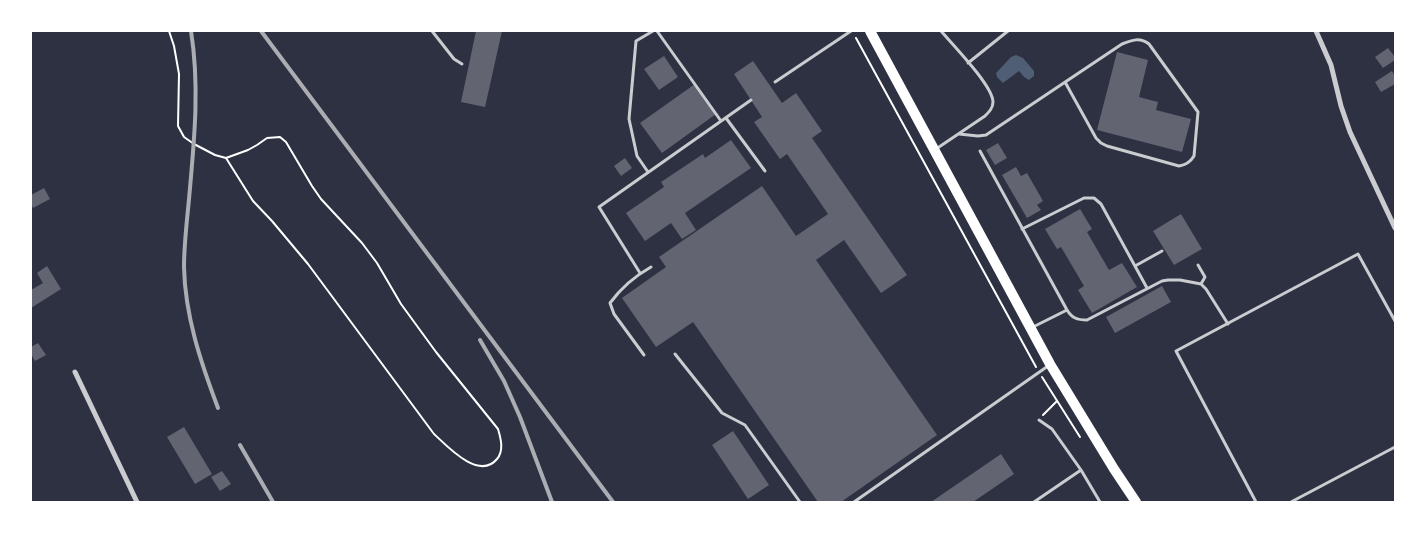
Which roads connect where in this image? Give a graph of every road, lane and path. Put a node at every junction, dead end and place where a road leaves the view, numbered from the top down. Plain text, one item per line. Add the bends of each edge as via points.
1 (169, 31) edge
2 (432, 31) edge
3 (655, 31) edge
4 (852, 31) edge
5 (870, 31) edge
6 (942, 31) edge
7 (1008, 31) edge
8 (1316, 31) edge
9 (968, 63) junction
10 (462, 64) dead end
11 (775, 82) dead end
12 (1065, 82) junction
13 (751, 100) dead end
14 (726, 118) junction
15 (721, 121) junction
16 (959, 134) junction
17 (934, 151) junction
18 (980, 151) dead end
19 (226, 158) junction
20 (765, 171) dead end
21 (648, 172) junction
22 (1395, 228) edge
23 (1022, 229) junction
24 (1162, 251) dead end
25 (1198, 265) dead end
26 (1135, 266) junction
27 (651, 267) dead end
28 (640, 273) junction
29 (1201, 284) junction
30 (1147, 288) junction
31 (1067, 310) junction
32 (1395, 321) edge
33 (1228, 324) junction
34 (1030, 328) junction
35 (675, 354) dead end
36 (644, 355) dead end
37 (1050, 364) junction
38 (75, 372) dead end
39 (1039, 372) junction
40 (1056, 401) junction
41 (1039, 420) joint
42 (1084, 442) dead end
43 (1395, 447) edge
44 (1081, 470) junction
45 (137, 502) edge
46 (800, 502) edge
47 (854, 502) edge
48 (1035, 502) edge
49 (1100, 502) edge
50 (1136, 502) edge
51 (1256, 502) edge
52 (1291, 502) edge

1 - 19 path via 179,74 178,126 184,137 194,144
2 - 10 lane via 454,59
3 - 15 lane
3 - 21 lane via 636,41 629,119 637,156
4 - 11 lane
4 - 39 path
5 - 17 main road
6 - 9 lane
7 - 9 lane
8 - 22 street via 1350,132
9 - 16 lane via 987,86 993,102 988,113
12 - 12 lane via 1101,143 1179,166 1192,160 1198,112 1144,40 1122,44
12 - 16 lane via 986,135
13 - 14 lane
14 - 15 lane
14 - 20 lane
15 - 21 lane
16 - 17 lane
17 - 34 main road
18 - 23 lane
19 - 19 path via 267,138 280,137 286,142 321,199 362,243 401,304 498,430 501,446 494,462 484,466 472,464 434,434 308,264 252,201
21 - 28 lane via 598,207
23 - 26 lane via 1084,198 1094,198 1101,204
23 - 31 lane
24 - 26 lane
25 - 29 lane via 1205,277
26 - 30 lane
27 - 28 lane
28 - 36 lane via 618,291 610,303 614,314
29 - 30 lane via 1168,280
29 - 33 lane
30 - 31 lane via 1087,320 1076,319
31 - 34 lane
32 - 33 lane via 1358,254
33 - 51 lane via 1176,351
34 - 37 main road
35 - 46 lane via 722,413 745,426
37 - 39 lane
37 - 50 main road
38 - 45 street
39 - 40 path
39 - 47 lane
40 - 41 path
40 - 42 path
41 - 44 lane via 1052,429
43 - 52 lane
44 - 48 lane
44 - 49 lane

